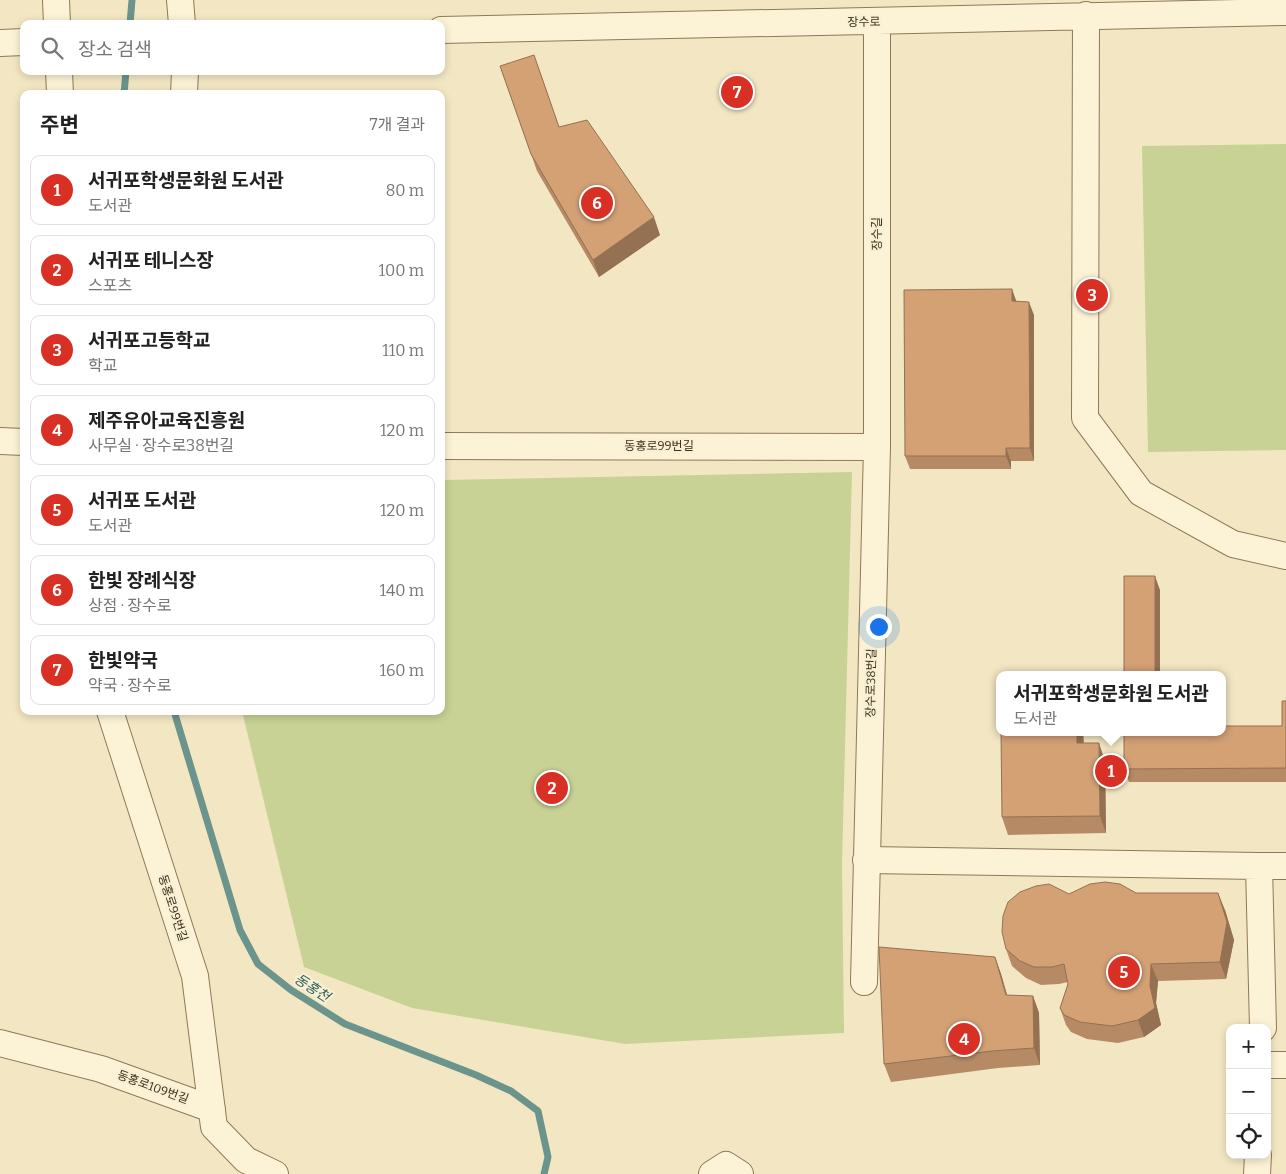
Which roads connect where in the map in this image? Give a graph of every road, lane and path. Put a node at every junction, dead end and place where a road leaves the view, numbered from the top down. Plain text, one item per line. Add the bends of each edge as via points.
1 (56, 0) edge
2 (180, 0) edge
3 (1253, 6) edge
4 (1286, 12) edge
5 (1086, 15) junction
6 (57, 20) edge
7 (182, 20) edge
8 (877, 22) junction
9 (445, 30) edge
10 (20, 42) edge
11 (0, 43) edge
12 (59, 75) edge
13 (185, 75) edge
14 (60, 90) edge
15 (184, 90) edge
16 (0, 441) edge
17 (20, 442) edge
18 (445, 446) edge
19 (877, 447) junction
20 (1286, 556) edge
21 (111, 715) edge
22 (866, 860) junction
23 (1259, 866) junction
24 (1286, 866) edge
25 (864, 982) dead end
26 (1262, 1024) edge
27 (0, 1043) edge
28 (1271, 1065) edge
29 (1286, 1065) edge
30 (212, 1109) junction
31 (1258, 1159) edge
32 (275, 1174) edge
33 (1257, 1174) edge

1 - 6 street
2 - 7 street
3 - 4 street, 장수로
3 - 5 street, 장수로
5 - 8 street, 장수로
5 - 20 street via 1085,418 1141,493 1232,544
8 - 9 street, 장수로
8 - 19 street, 장수길
10 - 11 street
12 - 14 street
13 - 15 street
16 - 17 street
18 - 19 street, 동홍로99번길
19 - 22 street, 장수로38번길
21 - 30 street, 동홍로99번길 via 195,976
22 - 23 street
22 - 25 street, 장수로38번길
23 - 24 street
23 - 26 street
27 - 30 street, 동홍로109번길 via 101,1069
28 - 29 street
30 - 32 street via 214,1127 246,1160
31 - 33 street

